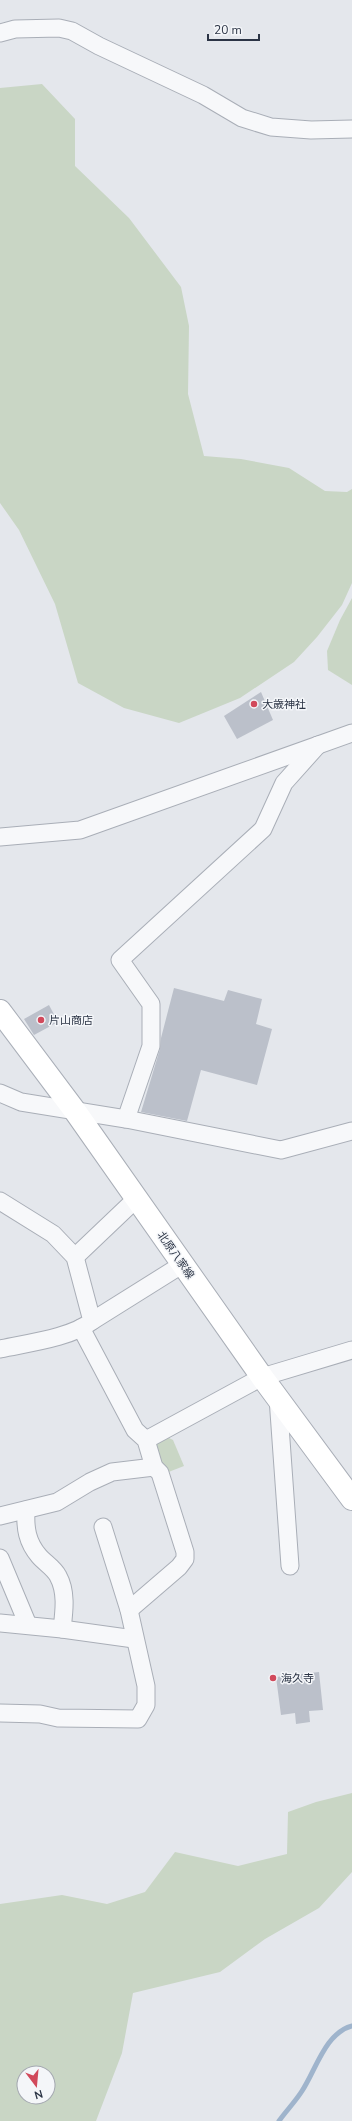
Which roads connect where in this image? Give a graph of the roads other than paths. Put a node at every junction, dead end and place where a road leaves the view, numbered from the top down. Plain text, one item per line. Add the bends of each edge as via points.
1 (0, 33) edge
2 (352, 129) edge
3 (352, 733) edge
4 (318, 745) junction
5 (0, 837) edge
6 (0, 1011) edge
7 (0, 1093) edge
8 (75, 1111) junction
9 (126, 1119) junction
10 (352, 1131) edge
11 (136, 1198) junction
12 (0, 1201) edge
13 (75, 1257) junction
14 (183, 1264) junction
15 (87, 1325) junction
16 (0, 1349) edge
17 (352, 1350) edge
18 (262, 1377) junction
19 (278, 1398) junction
20 (146, 1440) junction
21 (154, 1467) junction
22 (352, 1499) edge
23 (26, 1510) junction
24 (0, 1516) edge
25 (103, 1527) dead end
26 (0, 1558) edge
27 (290, 1566) dead end
28 (129, 1610) junction
29 (0, 1623) edge
30 (28, 1625) junction
31 (62, 1629) junction
32 (134, 1639) junction
33 (0, 1713) edge

1 - 2 street via 59,28 72,31 203,95 242,118 271,127 311,130
3 - 4 street
4 - 5 street via 80,830
4 - 9 street via 284,783 263,829 120,960 151,1004 151,1046
6 - 8 main road, 北原八家線
7 - 8 street via 21,1102
8 - 9 street
8 - 11 main road, 北原八家線
9 - 10 street via 281,1150
11 - 13 street
11 - 14 main road, 北原八家線
12 - 13 street via 53,1234
13 - 15 street
14 - 15 street
14 - 18 main road, 北原八家線
15 - 16 street via 52,1337
15 - 20 street via 134,1430
17 - 18 street
18 - 19 main road, 北原八家線
18 - 20 street
19 - 22 main road, 北原八家線
19 - 27 street
20 - 21 street
21 - 23 street via 112,1472 57,1502
21 - 28 street via 160,1473 185,1559
23 - 24 street
23 - 31 street via 27,1536 39,1557 59,1577 64,1604
25 - 28 street
26 - 30 street
28 - 32 street
29 - 30 street
30 - 31 street
31 - 32 street
32 - 33 street via 146,1686 146,1705 138,1719 58,1718 40,1714

